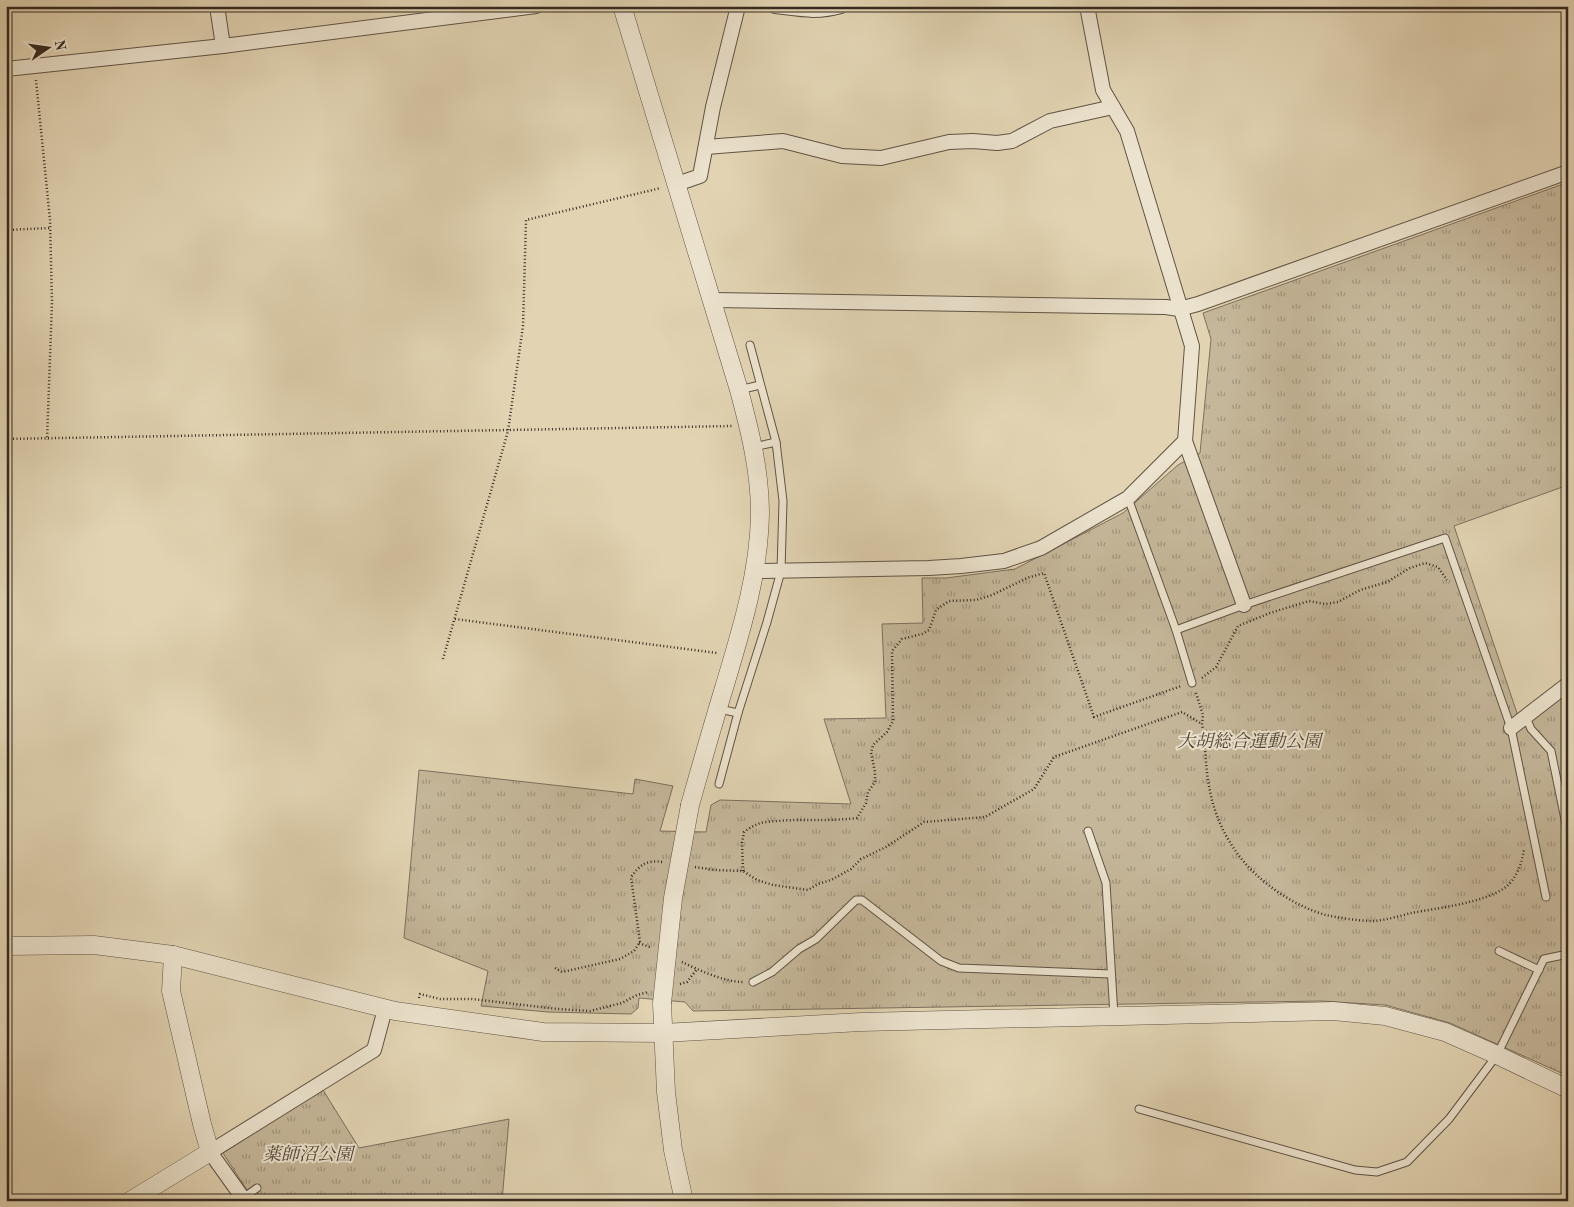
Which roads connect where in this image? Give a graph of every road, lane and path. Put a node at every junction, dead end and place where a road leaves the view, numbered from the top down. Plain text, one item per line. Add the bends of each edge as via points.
1 (217, 6) edge
2 (536, 6) edge
3 (622, 6) edge
4 (738, 6) edge
5 (775, 6) edge
6 (841, 6) edge
7 (1087, 6) edge
8 (223, 46) junction
9 (35, 67) junction
10 (6, 69) edge
11 (1113, 107) junction
12 (706, 147) junction
13 (1568, 172) edge
14 (677, 184) junction
15 (50, 228) junction
16 (6, 230) edge
17 (711, 300) junction
18 (1179, 309) junction
19 (750, 345) dead end
20 (760, 385) junction
21 (739, 390) junction
22 (749, 426) junction
23 (508, 431) junction
24 (6, 440) edge
25 (47, 440) junction
26 (1185, 441) junction
27 (776, 442) junction
28 (754, 447) junction
29 (1128, 498) junction
30 (754, 570) junction
31 (781, 571) junction
32 (1448, 581) dead end
33 (1244, 605) junction
34 (454, 619) junction
35 (1176, 630) junction
36 (734, 655) junction
37 (444, 659) dead end
38 (1192, 682) junction
39 (1568, 684) edge
40 (718, 708) junction
41 (738, 713) junction
42 (1526, 717) junction
43 (1202, 724) junction
44 (1511, 728) junction
45 (719, 784) dead end
46 (1088, 831) dead end
47 (1568, 834) edge
48 (1526, 841) dead end
49 (670, 863) dead end
50 (688, 866) dead end
51 (743, 871) junction
52 (1546, 897) dead end
53 (639, 943) junction
54 (6, 946) edge
55 (656, 950) dead end
56 (1499, 951) dead end
57 (1568, 954) edge
58 (173, 955) junction
59 (680, 961) dead end
60 (555, 968) dead end
61 (697, 969) junction
62 (1539, 970) junction
63 (1111, 974) junction
64 (753, 982) joint
65 (679, 984) dead end
66 (658, 997) junction
67 (417, 1002) dead end
68 (385, 1009) junction
69 (1114, 1016) junction
70 (662, 1033) junction
71 (1497, 1055) junction
72 (1568, 1089) edge
73 (1139, 1109) dead end
74 (210, 1152) junction
75 (257, 1188) dead end
76 (244, 1199) edge
77 (130, 1201) edge
78 (684, 1201) edge

1 - 8 street
2 - 8 street
3 - 14 street
4 - 12 street
5 - 6 street via 824,11
7 - 11 street via 1104,90
8 - 9 street
9 - 10 street
9 - 15 path
11 - 12 street via 1050,121 1012,141 949,142 881,158 842,156 783,141
11 - 18 street via 1127,130
12 - 14 street via 700,176
13 - 18 street
14 - 17 street
14 - 23 path via 526,220 523,326
15 - 16 path
15 - 25 path via 52,302
17 - 18 street
17 - 21 street
18 - 26 street via 1192,346
19 - 20 lane
20 - 21 lane
20 - 27 lane
21 - 22 street
22 - 23 path
22 - 28 street
23 - 25 path
23 - 34 path
24 - 25 path
26 - 29 street
26 - 33 street
27 - 28 lane
27 - 31 lane via 783,501
28 - 30 street via 760,513
29 - 31 street via 1041,548 1004,560 929,568
29 - 35 lane
30 - 31 street
30 - 36 street
31 - 41 lane
32 - 38 path via 1438,567 1425,562 1338,602 1309,601 1270,613 1238,626 1216,667
33 - 35 lane
33 - 44 lane via 1444,538
34 - 36 path
34 - 37 path
35 - 38 lane
36 - 40 street
38 - 43 path via 1203,715
38 - 51 path via 1094,717 1044,573 992,596 949,601 936,610 929,630 902,639 892,651 892,721 887,732 873,745 875,782 857,818 765,822 752,826 744,832
39 - 42 street
40 - 41 lane
40 - 66 street, bridge via 690,805
41 - 45 lane
42 - 44 street
42 - 47 lane via 1530,729 1551,751
43 - 48 path via 1210,792 1220,826 1237,854 1274,890 1325,915 1375,921 1488,896 1506,886 1517,872
43 - 51 path via 1182,712 1054,757 1034,789 984,817 924,822 861,859 851,869 808,890 773,885
44 - 52 lane
46 - 63 lane via 1106,883
49 - 53 path via 651,861 640,866 631,877
50 - 51 path
53 - 55 path
53 - 60 path via 620,959 562,972
54 - 58 street via 94,945
56 - 62 lane
57 - 62 lane via 1544,959
58 - 68 street
58 - 74 street via 171,992
59 - 61 path
61 - 64 path via 735,982
61 - 65 path via 687,982
62 - 71 lane
63 - 64 lane via 959,968 941,961 862,900 856,900 816,939
63 - 69 lane
66 - 67 path via 637,995 622,1003 590,1011 472,999 440,999 420,994
66 - 70 street
68 - 70 street via 543,1032
68 - 74 street via 374,1050
69 - 70 street via 861,1022
69 - 71 street via 1333,1011 1385,1016 1445,1032
70 - 78 street via 672,1150
71 - 72 street
71 - 73 lane via 1449,1119 1407,1162 1377,1172 1355,1170
74 - 76 street
74 - 77 street
75 - 76 lane

